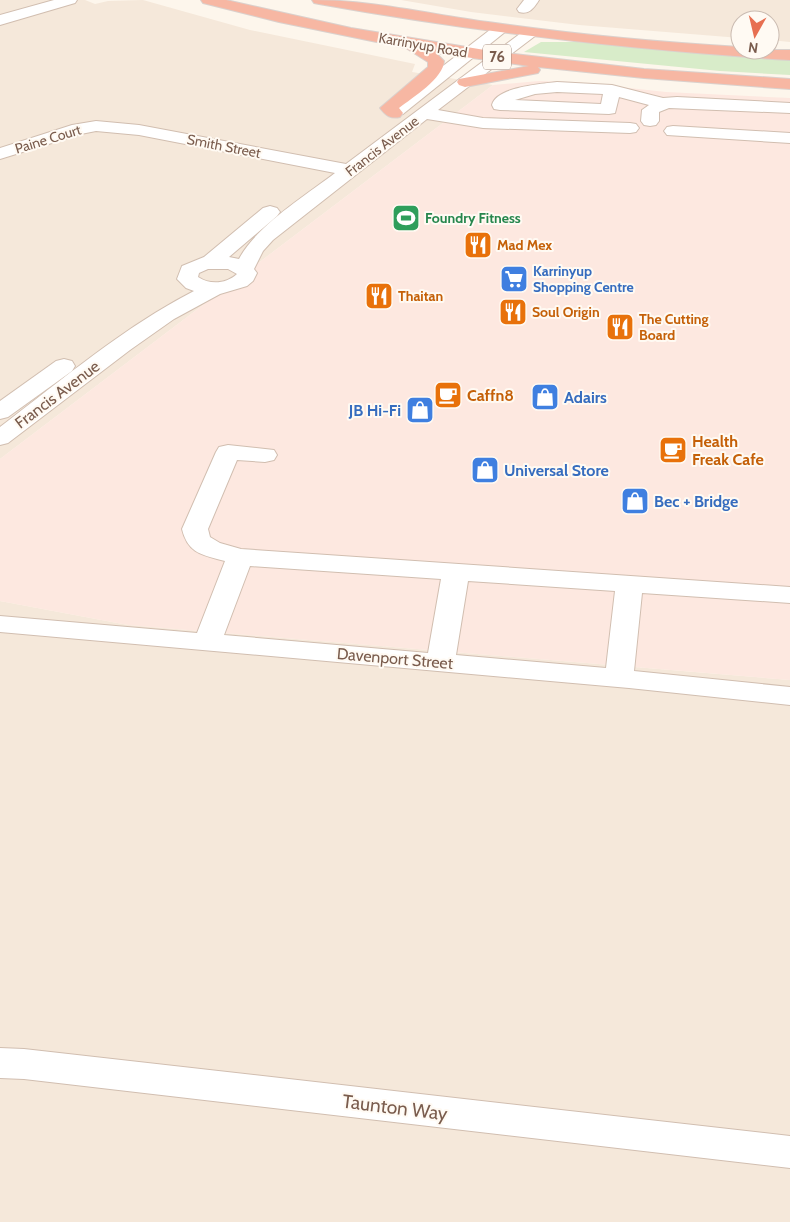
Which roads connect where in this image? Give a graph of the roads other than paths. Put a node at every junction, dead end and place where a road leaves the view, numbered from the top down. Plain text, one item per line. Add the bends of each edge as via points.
1 (70, 0) edge
2 (208, 0) edge
3 (319, 0) edge
4 (0, 20) edge
5 (500, 29) junction
6 (530, 33) junction
7 (408, 42) junction
8 (721, 51) junction
9 (468, 54) junction
10 (790, 55) edge
11 (498, 58) junction
12 (465, 82) junction
13 (784, 84) edge
14 (612, 90) junction
15 (662, 104) junction
16 (790, 108) edge
17 (394, 113) junction
18 (424, 113) junction
19 (96, 126) joint
20 (650, 135) junction
21 (790, 138) edge
22 (0, 154) edge
23 (328, 166) junction
24 (350, 170) junction
25 (211, 262) junction
26 (244, 269) junction
27 (191, 283) junction
28 (216, 288) junction
29 (0, 412) edge
30 (0, 438) edge
31 (265, 455) dead end
32 (240, 557) junction
33 (456, 572) junction
34 (629, 584) junction
35 (790, 595) edge
36 (0, 624) edge
37 (207, 642) junction
38 (441, 662) junction
39 (619, 678) junction
40 (790, 696) edge
41 (0, 1063) edge
42 (790, 1152) edge

1 - 4 street
2 - 7 highway, Karrinyup Road / 76 via 314,25
3 - 5 highway, Karrinyup Road / 76
5 - 6 highway, Karrinyup Road / 76
5 - 9 street, Francis Avenue
6 - 8 highway, Karrinyup Road / 76
6 - 11 street, Francis Avenue
7 - 9 highway, Karrinyup Road / 76
7 - 17 highway via 436,61 436,67 389,108
8 - 10 highway, Karrinyup Road / 76
8 - 13 highway via 697,57 690,62 690,67 699,74
9 - 11 highway, Karrinyup Road / 76
9 - 17 street, Francis Avenue
11 - 12 street, Francis Avenue
11 - 13 highway, Karrinyup Road / 76
12 - 13 highway via 545,69 760,87
12 - 18 street, Francis Avenue
14 - 14 street via 565,87 520,91 507,96 500,104 609,109
14 - 15 street via 648,97
15 - 16 street
15 - 20 street via 651,110
17 - 23 street, Francis Avenue
18 - 20 street via 492,123 630,128 637,122
18 - 24 street, Francis Avenue
19 - 22 street, Paine Court
19 - 23 street, Smith Street via 139,130
20 - 21 street via 668,125 673,131
23 - 24 street, Smith Street
23 - 25 street, Francis Avenue
24 - 26 street, Francis Avenue via 266,236 254,249
25 - 26 street via 230,263
25 - 27 street, Francis Avenue via 189,270 187,279
26 - 28 street, Francis Avenue via 246,273 242,281
27 - 28 street, Francis Avenue
27 - 29 street, Francis Avenue via 136,314
28 - 30 street, Francis Avenue via 166,314
31 - 32 street via 228,452 195,530 198,541 211,549
32 - 33 street
32 - 37 street
33 - 34 street
33 - 38 street
34 - 35 street
34 - 39 street
36 - 37 street, Davenport Street
37 - 38 street, Davenport Street
38 - 39 street, Davenport Street
39 - 40 street, Davenport Street
41 - 42 street, Taunton Way

